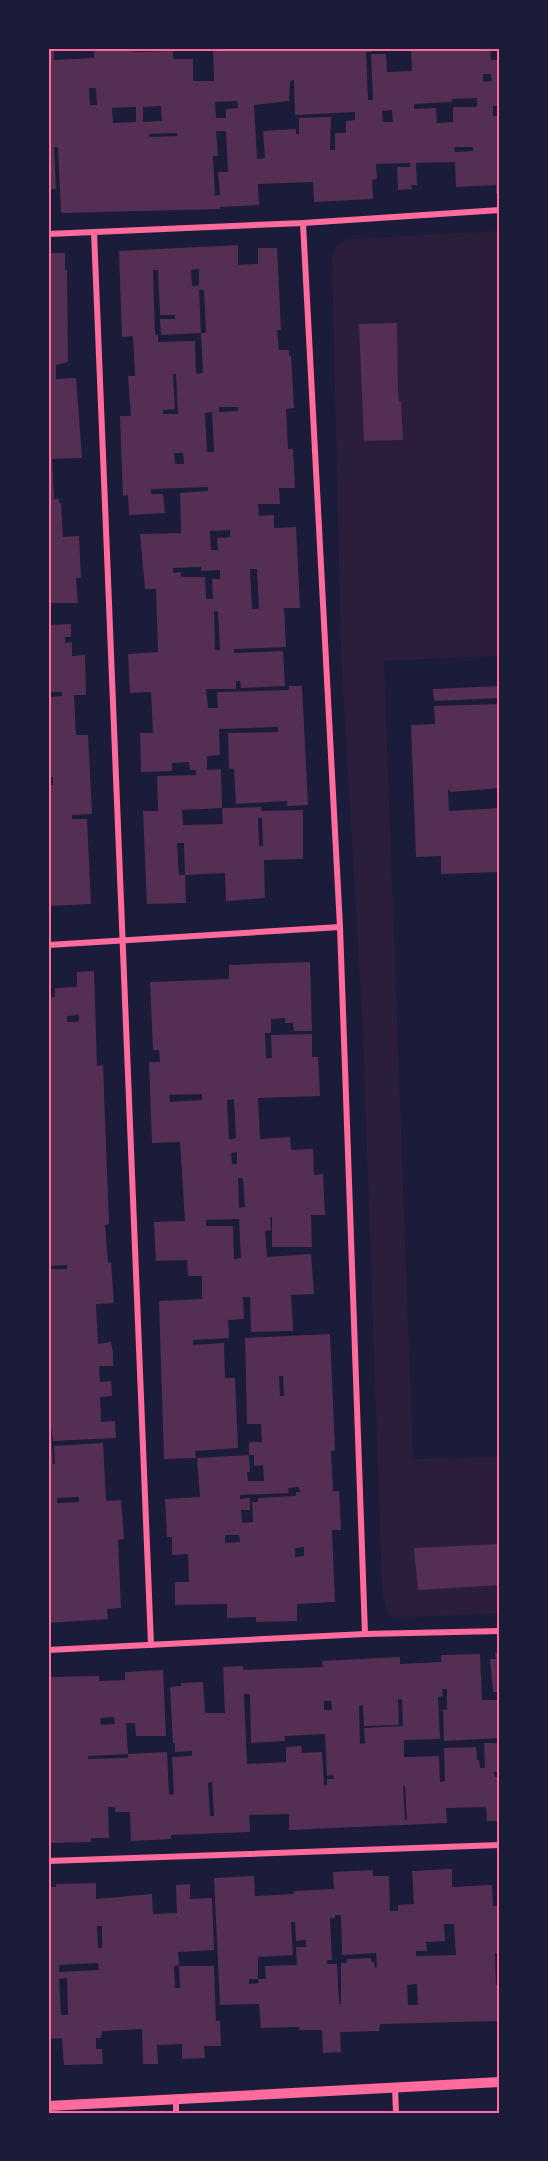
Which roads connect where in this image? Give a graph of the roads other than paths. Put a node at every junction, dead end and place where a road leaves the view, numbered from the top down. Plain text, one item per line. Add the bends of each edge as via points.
1 (500, 210) edge
2 (303, 223) junction
3 (94, 232) junction
4 (48, 234) edge
5 (340, 927) junction
6 (123, 941) junction
7 (48, 945) edge
8 (500, 1631) edge
9 (365, 1634) junction
10 (151, 1645) junction
11 (48, 1650) edge
12 (500, 1845) edge
13 (48, 1861) edge
14 (500, 2082) edge
15 (395, 2087) junction
16 (176, 2099) junction
17 (48, 2106) edge
18 (176, 2113) edge
19 (396, 2113) edge

1 - 2 street
2 - 3 street
2 - 5 street
3 - 4 street
3 - 6 street
5 - 6 street
5 - 9 street
6 - 7 street
6 - 10 street
8 - 9 street
9 - 10 street
10 - 11 street
12 - 13 street
14 - 15 street
15 - 16 street
15 - 19 street
16 - 17 street
16 - 18 street

